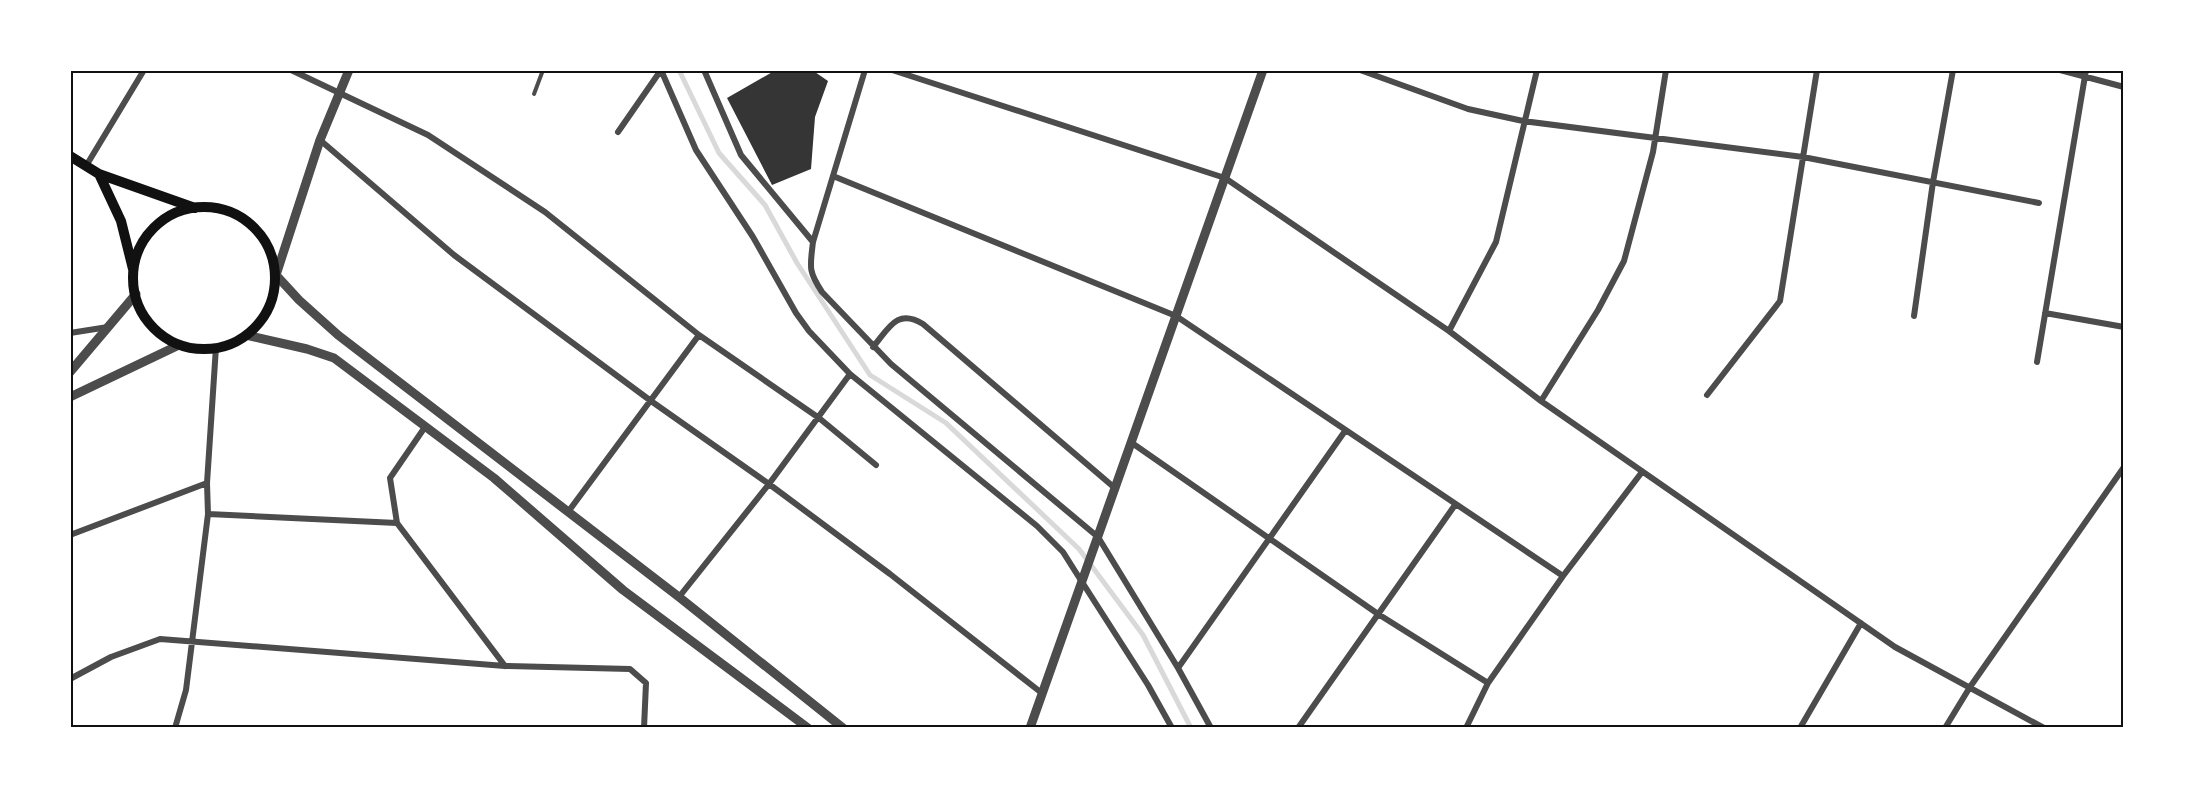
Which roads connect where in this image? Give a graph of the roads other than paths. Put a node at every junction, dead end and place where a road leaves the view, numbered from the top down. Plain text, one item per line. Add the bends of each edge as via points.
1 (144, 70) edge
2 (291, 70) edge
3 (349, 70) edge
4 (543, 70) edge
5 (704, 70) edge
6 (865, 70) edge
7 (892, 70) edge
8 (1263, 70) edge
9 (1360, 70) edge
10 (1537, 70) edge
11 (1666, 70) edge
12 (1817, 70) edge
13 (1953, 70) edge
14 (2060, 70) edge
15 (2086, 73) edge
16 (2124, 87) edge
17 (339, 94) junction
18 (534, 94) dead end
19 (1523, 121) junction
20 (618, 132) dead end
21 (1654, 137) junction
22 (320, 140) junction
23 (70, 156) edge
24 (1803, 157) junction
25 (86, 165) junction
26 (99, 174) junction
27 (833, 176) junction
28 (1225, 178) junction
29 (1933, 182) junction
30 (2039, 203) dead end
31 (195, 208) junction
32 (813, 242) junction
33 (133, 271) junction
34 (276, 274) junction
35 (136, 294) junction
36 (2045, 314) junction
37 (1176, 316) junction
38 (1914, 316) dead end
39 (108, 327) junction
40 (2124, 327) edge
41 (1449, 331) junction
42 (70, 333) edge
43 (246, 335) junction
44 (699, 335) junction
45 (179, 345) junction
46 (216, 347) junction
47 (873, 347) junction
48 (2037, 362) dead end
49 (70, 372) edge
50 (850, 374) junction
51 (1707, 395) dead end
52 (70, 397) edge
53 (651, 401) junction
54 (1541, 401) junction
55 (819, 418) junction
56 (424, 427) junction
57 (1345, 430) junction
58 (1132, 443) junction
59 (876, 465) dead end
60 (2124, 467) edge
61 (1642, 472) junction
62 (207, 483) junction
63 (769, 484) junction
64 (1116, 489) junction
65 (1455, 505) junction
66 (568, 512) junction
67 (208, 514) junction
68 (397, 523) junction
69 (70, 535) edge
70 (1098, 537) junction
71 (1269, 538) junction
72 (1563, 576) junction
73 (1083, 584) junction
74 (679, 597) junction
75 (1378, 614) junction
76 (1861, 623) junction
77 (192, 640) junction
78 (505, 666) junction
79 (1178, 668) junction
80 (70, 679) edge
81 (1488, 683) junction
82 (1970, 687) junction
83 (1043, 694) junction
84 (176, 728) edge
85 (644, 728) edge
86 (808, 728) edge
87 (843, 728) edge
88 (1030, 728) edge
89 (1172, 728) edge
90 (1211, 728) edge
91 (1298, 728) edge
92 (1466, 728) edge
93 (1800, 728) edge
94 (1945, 728) edge
95 (2044, 728) edge

1 - 25 street
2 - 17 street
3 - 17 street
4 - 18 lane
5 - 32 street via 741,155
6 - 27 street
7 - 28 street
8 - 28 street
9 - 19 street via 1468,109
10 - 19 street
11 - 21 street
12 - 24 street
13 - 29 street
14 - 15 street
15 - 16 street
15 - 36 street
17 - 22 street
17 - 44 street via 428,135 545,212
19 - 21 street
19 - 41 street via 1496,242
20 - 50 street via 661,70 696,150 796,312
21 - 24 street
21 - 54 street via 1624,261
22 - 34 street
22 - 53 street via 454,255
23 - 25 main road
24 - 29 street
24 - 51 street via 1780,301
25 - 26 main road
26 - 31 main road
26 - 33 main road via 121,221
27 - 32 street
27 - 37 street
28 - 37 street
28 - 41 street
29 - 30 street
29 - 38 street
31 - 33 main road via 172,215 154,228 140,247
31 - 34 main road via 218,208 240,217 258,231 271,251
32 - 47 street via 810,268 814,280
33 - 35 main road
34 - 43 main road via 272,299 263,318
34 - 66 street via 338,335
35 - 39 street
35 - 45 main road via 143,315 158,333
36 - 40 street
36 - 48 street
37 - 57 street
37 - 58 street
39 - 42 street
39 - 49 street
41 - 54 street
43 - 46 main road via 225,347
43 - 56 street via 334,358
44 - 53 street
44 - 55 street
45 - 46 main road
45 - 52 street
46 - 62 street
47 - 64 street via 902,317 918,320
47 - 70 street
50 - 55 street
50 - 73 street via 1037,526 1063,552
53 - 63 street
53 - 66 street
54 - 61 street
55 - 59 street
55 - 63 street
56 - 68 street via 390,478
56 - 86 street via 494,478 623,590
57 - 65 street
57 - 71 street
58 - 64 street
58 - 71 street
60 - 82 street
61 - 72 street
61 - 76 street
62 - 67 street
62 - 69 street
63 - 74 street
63 - 83 street
64 - 70 street
65 - 72 street
65 - 75 street
66 - 74 street
67 - 68 street
67 - 77 street
68 - 78 street
70 - 73 street
70 - 79 street
71 - 75 street
71 - 79 street
72 - 81 street
73 - 83 street
73 - 89 street
74 - 87 street
75 - 81 street
75 - 91 street
76 - 82 street via 1895,647
76 - 93 street
77 - 78 street
77 - 80 street via 160,639 111,657
77 - 84 street via 186,690
78 - 85 street via 630,669 646,683
79 - 90 street
81 - 92 street
82 - 94 street
82 - 95 street
83 - 88 street

